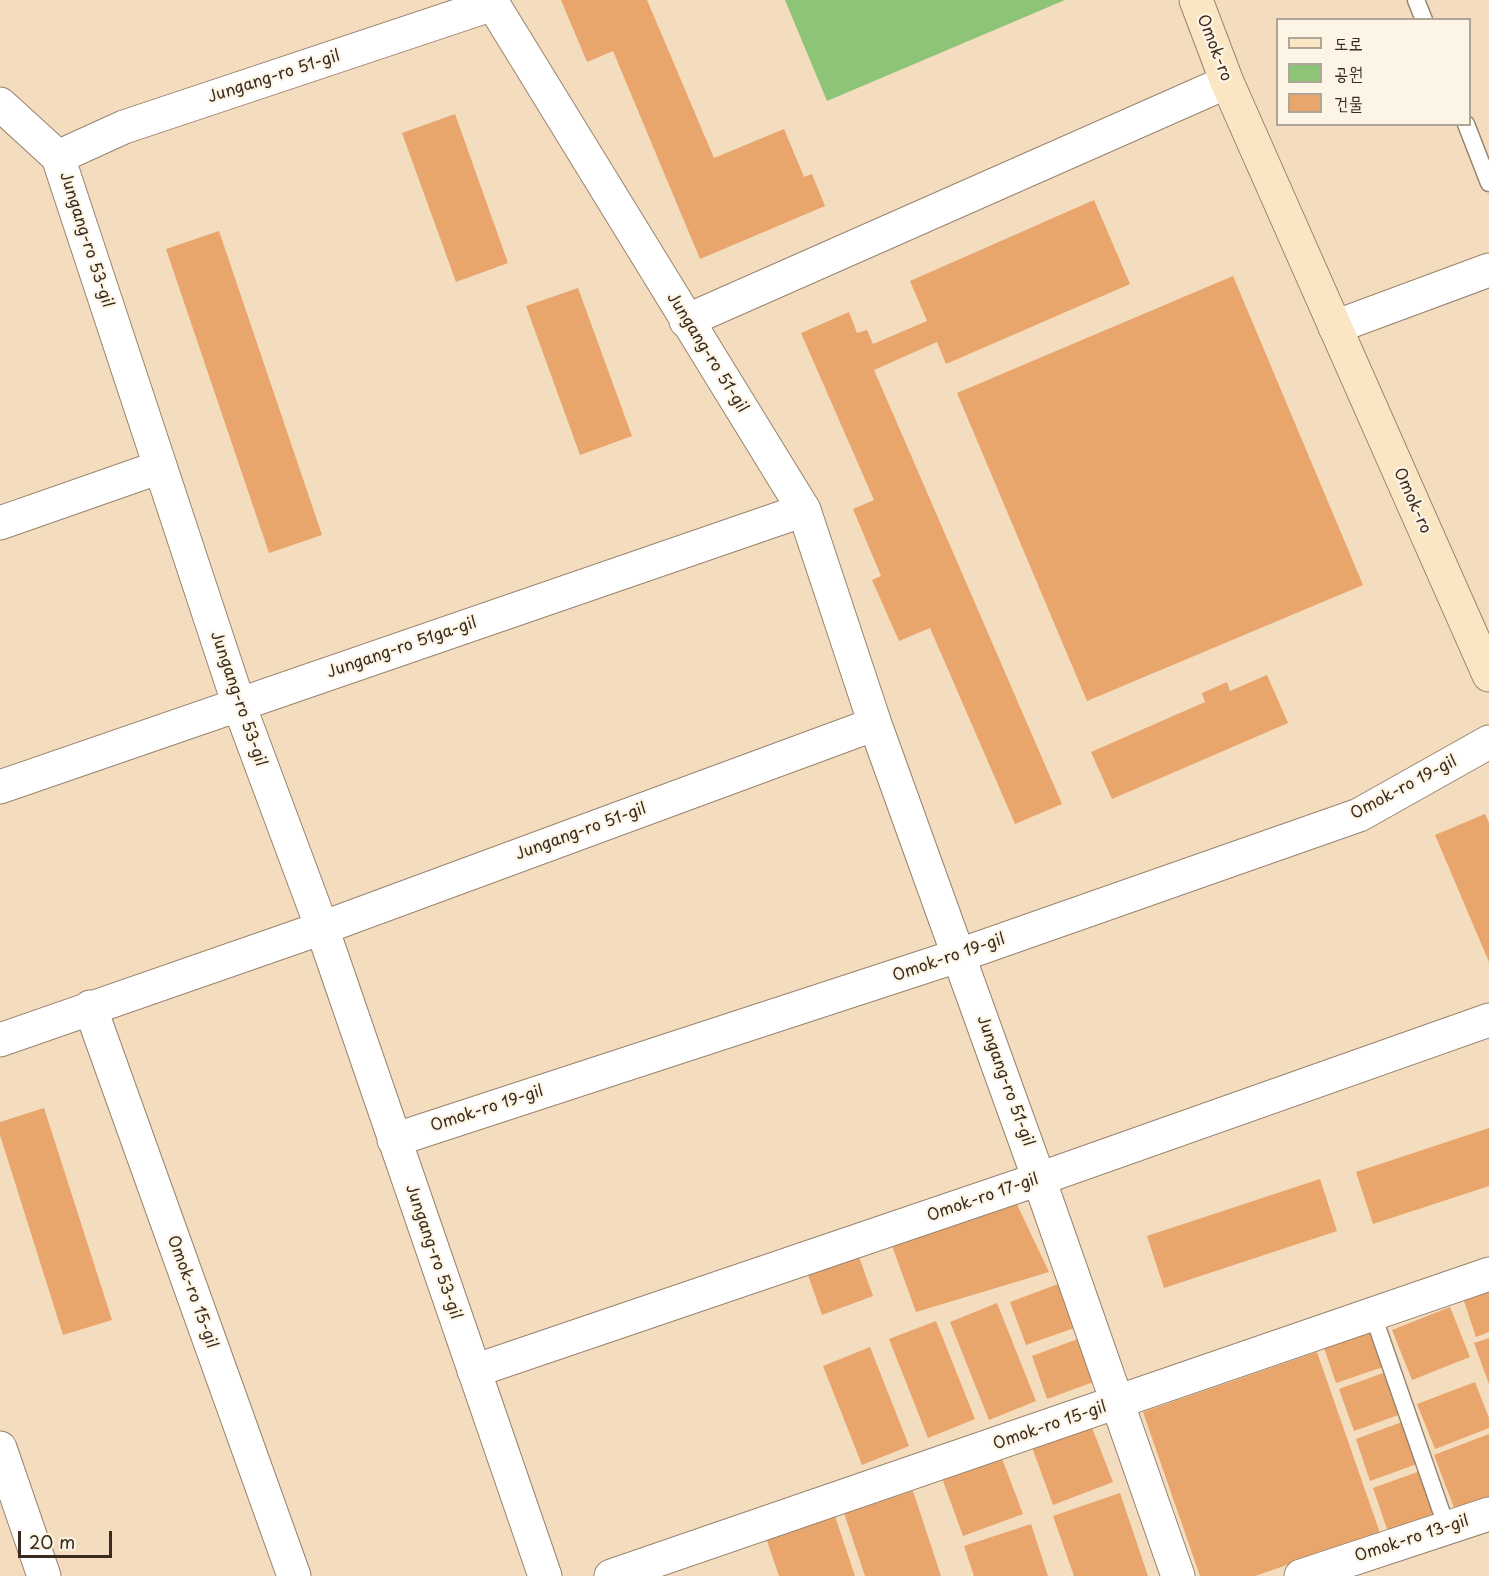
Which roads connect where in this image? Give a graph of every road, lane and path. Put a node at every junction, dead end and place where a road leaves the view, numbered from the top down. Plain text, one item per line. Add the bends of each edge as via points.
1 (1196, 0) edge
2 (1416, 0) edge
3 (493, 2) edge
4 (1423, 18) edge
5 (1227, 82) junction
6 (0, 104) edge
7 (1467, 126) edge
8 (58, 158) junction
9 (1489, 183) edge
10 (1489, 270) edge
11 (686, 321) junction
12 (1335, 327) junction
13 (160, 467) junction
14 (804, 510) junction
15 (0, 523) edge
16 (1489, 675) edge
17 (238, 705) junction
18 (875, 724) junction
19 (1489, 741) edge
20 (0, 787) edge
21 (321, 928) junction
22 (960, 955) junction
23 (90, 1007) junction
24 (1489, 1020) edge
25 (0, 1040) edge
26 (394, 1140) junction
27 (1040, 1179) junction
28 (1489, 1274) edge
29 (1372, 1315) junction
30 (474, 1371) junction
31 (1119, 1403) junction
32 (0, 1448) edge
33 (1489, 1514) edge
34 (1447, 1528) junction
35 (44, 1576) edge
36 (294, 1576) edge
37 (545, 1576) edge
38 (611, 1576) edge
39 (1178, 1576) edge
40 (1301, 1576) edge

1 - 5 main road, Omok-ro
2 - 4 lane
3 - 8 street, Jungang-ro 51-gil via 124,127
3 - 11 street, Jungang-ro 51-gil
5 - 11 street
5 - 12 main road, Omok-ro
6 - 8 street, Jungang-ro 53-gil
7 - 9 lane
8 - 13 street, Jungang-ro 53-gil
10 - 12 street
11 - 14 street, Jungang-ro 51-gil
12 - 16 main road, Omok-ro
13 - 15 street
13 - 17 street, Jungang-ro 53-gil
14 - 17 street, Jungang-ro 51ga-gil
14 - 18 street, Jungang-ro 51-gil
17 - 20 street, Jungang-ro 51ga-gil
17 - 21 street, Jungang-ro 53-gil
18 - 21 street, Jungang-ro 51-gil
18 - 22 street, Jungang-ro 51-gil
19 - 22 street, Omok-ro 19-gil via 1359,815
21 - 23 street
21 - 26 street, Jungang-ro 53-gil
22 - 26 street, Omok-ro 19-gil
22 - 27 street, Jungang-ro 51-gil
23 - 25 street
23 - 36 street, Omok-ro 15-gil
24 - 27 street, Omok-ro 17-gil
26 - 30 street, Jungang-ro 53-gil
27 - 30 street, Omok-ro 17-gil
27 - 31 street, Jungang-ro 51-gil
28 - 29 street, Omok-ro 15-gil
29 - 31 street, Omok-ro 15-gil
29 - 34 lane
30 - 37 street, Jungang-ro 53-gil
31 - 38 street, Omok-ro 15-gil
31 - 39 street, Jungang-ro 51-gil
32 - 35 street
33 - 34 street, Omok-ro 13-gil
34 - 40 street, Omok-ro 13-gil

